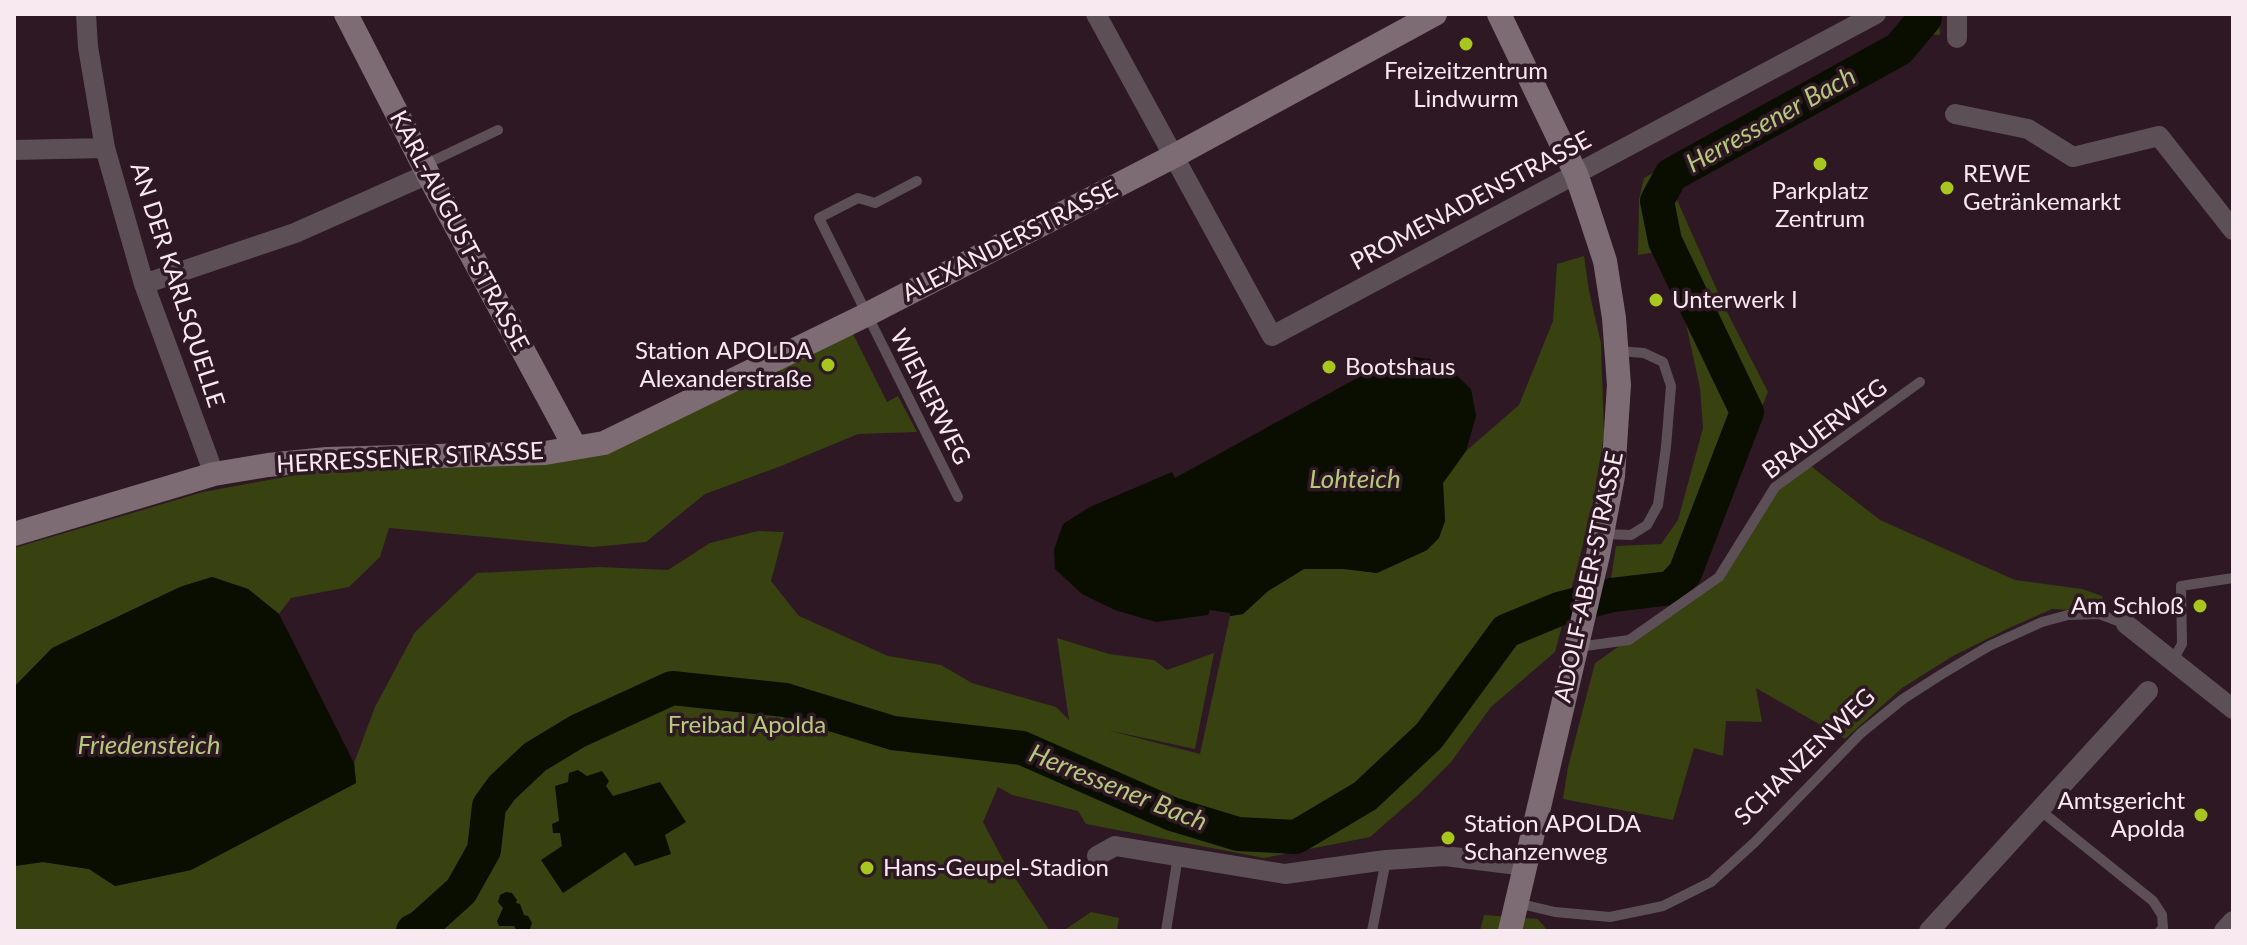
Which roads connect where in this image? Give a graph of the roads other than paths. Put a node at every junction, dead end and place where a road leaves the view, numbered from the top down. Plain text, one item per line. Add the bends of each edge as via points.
1 (86, 14) edge
2 (346, 14) edge
3 (1096, 14) edge
4 (1435, 14) edge
5 (1499, 14) edge
6 (1876, 14) edge
7 (1957, 14) edge
8 (1957, 38) dead end
9 (1955, 114) dead end
10 (498, 130) dead end
11 (105, 148) junction
12 (14, 150) edge
13 (1174, 156) junction
14 (426, 170) junction
15 (1576, 174) junction
16 (917, 181) dead end
17 (2233, 230) edge
18 (144, 284) junction
19 (866, 315) junction
20 (1618, 351) junction
21 (1920, 382) dead end
22 (575, 447) junction
23 (214, 474) junction
24 (958, 497) dead end
25 (14, 534) edge
26 (1602, 534) junction
27 (2233, 578) edge
28 (2126, 624) joint
29 (1576, 648) junction
30 (2173, 660) junction
31 (2148, 691) dead end
32 (2233, 709) edge
33 (2041, 811) junction
34 (1097, 856) dead end
35 (1178, 856) junction
36 (1386, 860) junction
37 (1526, 866) junction
38 (1517, 903) junction
39 (2233, 921) edge
40 (1166, 931) edge
41 (1372, 931) edge
42 (1510, 931) edge
43 (1929, 931) edge
44 (2160, 931) edge
45 (2224, 931) edge

1 - 11 street, AN DER KARLSQUELLE
2 - 14 street, KARL-AUGUST-STRASSE
3 - 13 street
4 - 13 street, ALEXANDERSTRASSE
5 - 15 street, ADOLF-ABER-STRASSE
6 - 15 street, PROMENADENSTRASSE
7 - 8 street
9 - 17 street via 2028,129 2073,157 2159,136
10 - 14 lane
11 - 12 street
11 - 18 street, AN DER KARLSQUELLE
13 - 15 street, PROMENADENSTRASSE via 1272,336
13 - 19 street, ALEXANDERSTRASSE
14 - 18 street via 295,233
14 - 22 street, KARL-AUGUST-STRASSE
15 - 20 street, ADOLF-ABER-STRASSE via 1605,261
16 - 19 lane, WIENERWEG via 875,203 858,198 819,218
18 - 23 street, AN DER KARLSQUELLE
19 - 22 street, ALEXANDERSTRASSE via 604,443
19 - 24 lane, WIENERWEG
20 - 26 street, ADOLF-ABER-STRASSE via 1617,433
20 - 26 lane via 1644,353 1663,362 1671,386 1666,447 1658,505 1647,525 1631,535
21 - 29 lane, BRAUERWEG via 1775,487 1719,577 1629,640
22 - 23 street, HERRESSENER STRASSE via 545,453 327,459
23 - 25 street, HERRESSENER STRASSE
26 - 29 street, ADOLF-ABER-STRASSE
27 - 30 lane via 2181,586 2182,644
28 - 30 street
28 - 38 lane, SCHANZENWEG via 2099,614 2055,618 1989,646 1942,674 1861,733 1711,882 1663,906 1610,917
29 - 37 street, ADOLF-ABER-STRASSE
30 - 32 street
31 - 33 street
33 - 43 street
33 - 44 lane via 2153,901 2162,915
34 - 35 street via 1115,846
35 - 36 street via 1285,874
35 - 40 lane
36 - 37 street via 1456,856
36 - 41 lane
37 - 38 street, ADOLF-ABER-STRASSE
38 - 42 street, ADOLF-ABER-STRASSE
39 - 45 street

